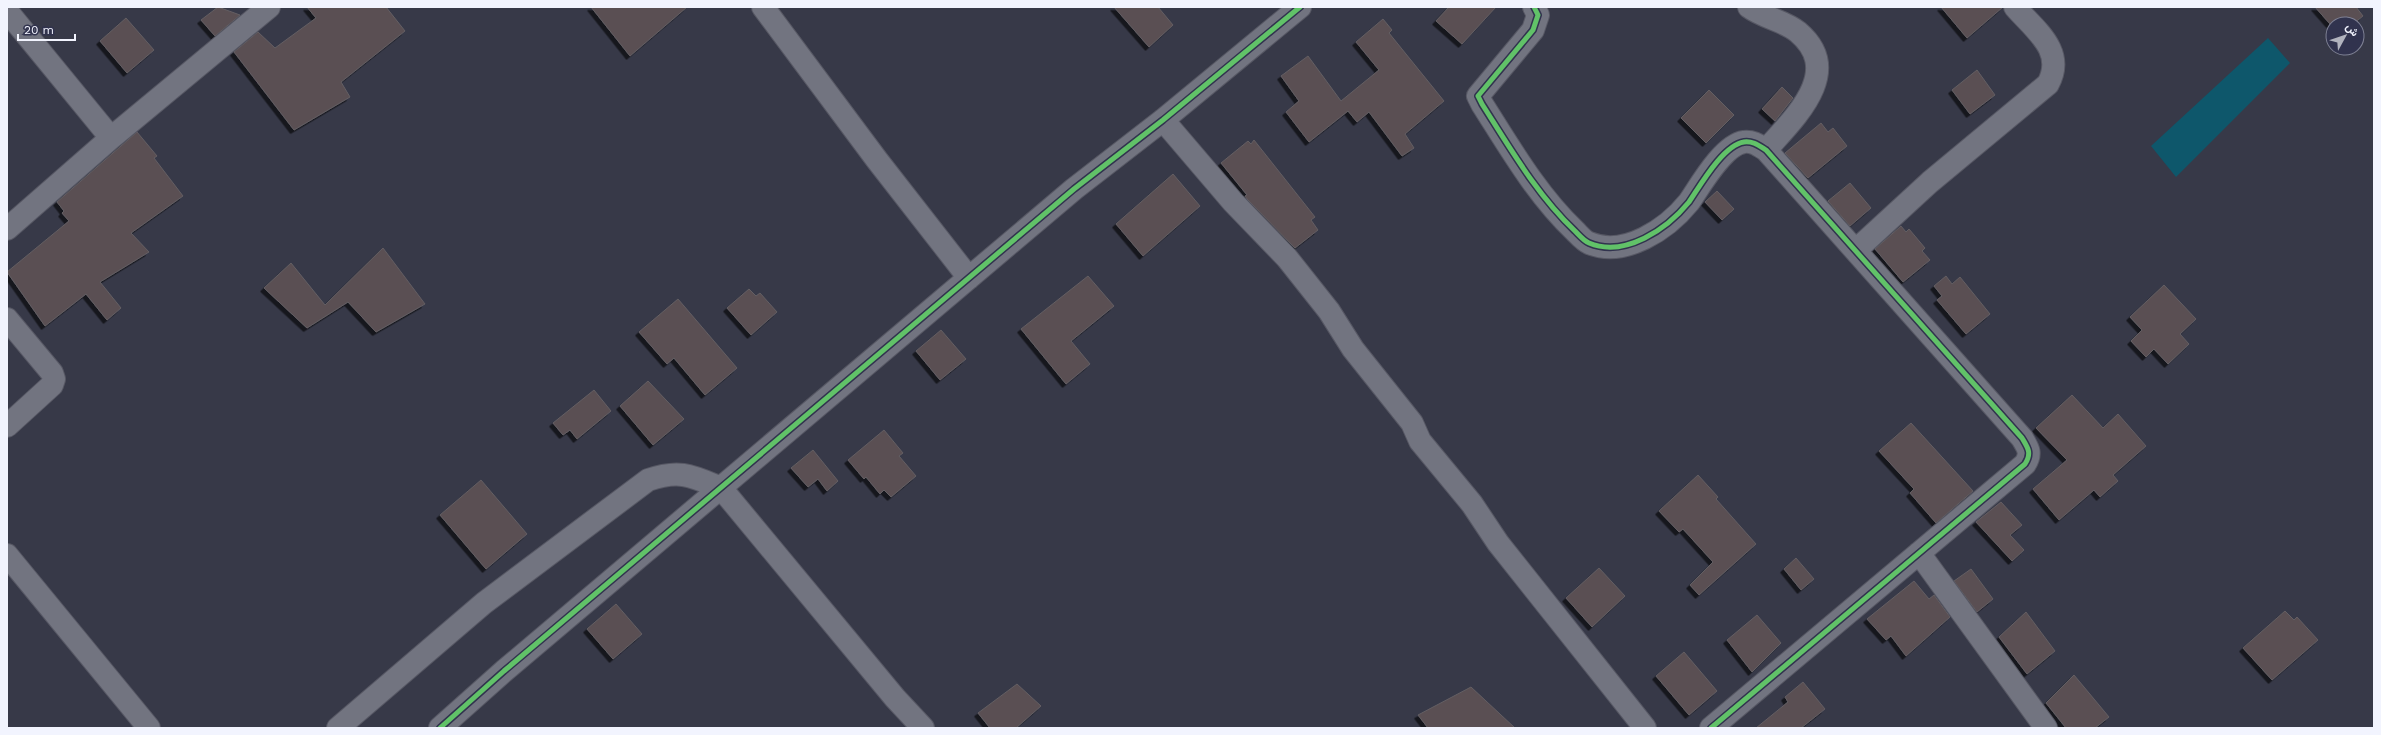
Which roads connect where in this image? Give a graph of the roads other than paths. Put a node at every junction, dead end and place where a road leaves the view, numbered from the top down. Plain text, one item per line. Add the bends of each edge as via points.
1 (268, 7) edge
2 (763, 7) edge
3 (1300, 7) edge
4 (1534, 7) edge
5 (1749, 7) edge
6 (2015, 7) edge
7 (7, 11) edge
8 (1163, 120) junction
9 (111, 138) junction
10 (1766, 150) junction
11 (7, 229) edge
12 (1856, 250) junction
13 (969, 278) junction
14 (7, 319) edge
15 (7, 426) edge
16 (721, 488) junction
17 (1919, 553) junction
18 (7, 555) edge
19 (149, 728) edge
20 (338, 728) edge
21 (440, 728) edge
22 (923, 728) edge
23 (1645, 728) edge
24 (1711, 728) edge
25 (2046, 728) edge

1 - 9 street
2 - 13 street
3 - 8 street
4 - 10 street via 1538,15 1533,30 1478,96 1521,164 1557,214 1588,243 1610,248 1635,242 1668,223 1729,151 1742,142 1754,142
5 - 10 street via 1758,14 1798,31 1811,46 1818,67 1815,88
6 - 12 street via 2049,46 2054,61 2054,72 2048,84 1930,182
7 - 9 street
8 - 13 street via 1074,189
8 - 23 street via 1233,202 1288,258 1329,311 1353,349 1412,423 1420,441 1472,504 1498,543
9 - 11 street
10 - 12 street
12 - 17 street via 2022,438 2029,450 2030,457 2025,464
13 - 16 street
14 - 15 street via 54,378 52,385
16 - 20 street via 689,475 668,473 648,480 484,603
16 - 21 street
16 - 22 street via 895,698
17 - 24 street
17 - 25 street
18 - 19 street

